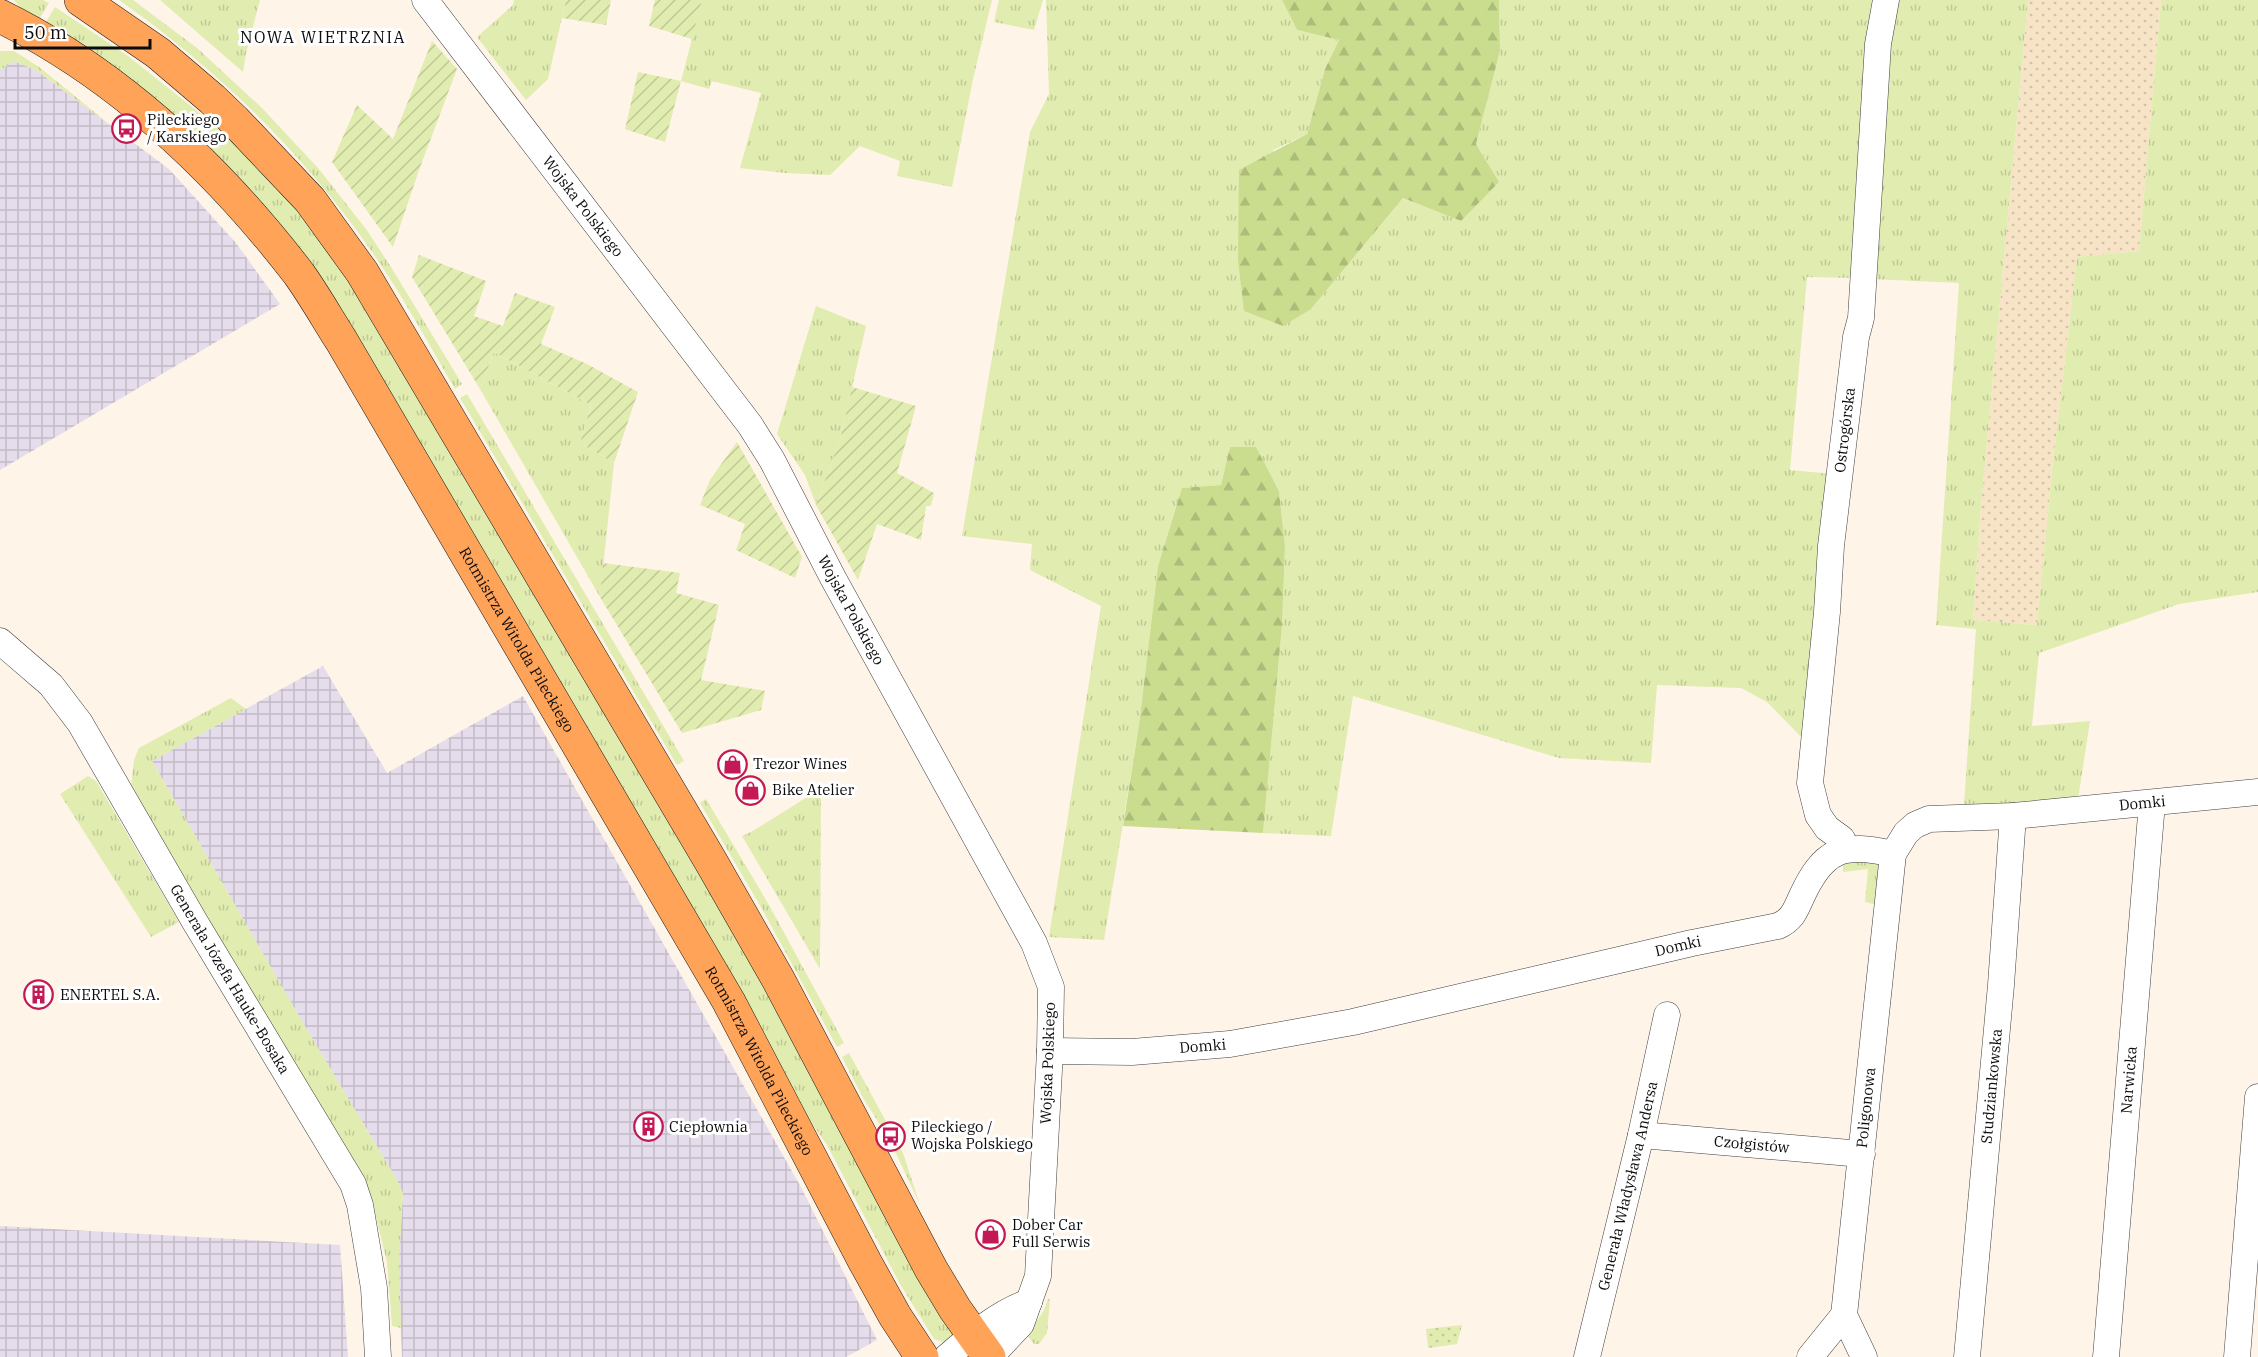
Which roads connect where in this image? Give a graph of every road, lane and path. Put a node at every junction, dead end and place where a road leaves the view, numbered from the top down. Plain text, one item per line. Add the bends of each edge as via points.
1 (81, 0) edge
2 (425, 0) edge
3 (1886, 0) edge
4 (0, 16) edge
5 (0, 641) edge
6 (2258, 792) edge
7 (2152, 802) junction
8 (2013, 816) junction
9 (1846, 848) junction
10 (1893, 854) junction
11 (1667, 1016) dead end
12 (1050, 1052) junction
13 (2258, 1097) edge
14 (1641, 1135) junction
15 (1862, 1154) junction
16 (1844, 1315) junction
17 (984, 1350) edge
18 (378, 1357) edge
19 (922, 1357) edge
20 (947, 1357) edge
21 (1587, 1357) edge
22 (1810, 1357) edge
23 (1864, 1357) edge
24 (1967, 1357) edge
25 (2106, 1357) edge
26 (2237, 1357) edge

1 - 17 main road via 158,53 227,114 310,200 362,272 710,860 778,979 931,1269
2 - 12 street, Wojska Polskiego via 733,402 772,460 1034,944 1051,987
3 - 9 street, Ostrogórska via 1878,44 1861,318 1831,546 1810,783 1818,815
4 - 19 main road, Rotmistrza Witolda Pileckiego via 35,33 85,67 177,139 259,225 300,276 724,993 865,1262
5 - 18 street, Generała Józefa Hauke-Bosaka via 51,685 81,723 353,1184 374,1288
6 - 7 street, Domki
7 - 8 street, Domki
7 - 25 street, Narwicka
8 - 10 street, Domki via 1929,819 1906,833
8 - 24 street, Studziankowska
9 - 10 street
9 - 12 street, Domki via 1818,866 1794,913 1788,922 1778,926 1353,1022 1230,1044 1132,1052
10 - 15 street, Poligonowa
11 - 14 street, Generała Władysława Andersa
12 - 17 street, Wojska Polskiego via 1038,1276 1029,1302 1016,1307
13 - 26 street
14 - 15 street, Czołgistów
14 - 21 street, Generała Władysława Andersa
15 - 16 street, Poligonowa
16 - 22 street
16 - 23 street
17 - 20 street, Wojska Polskiego

